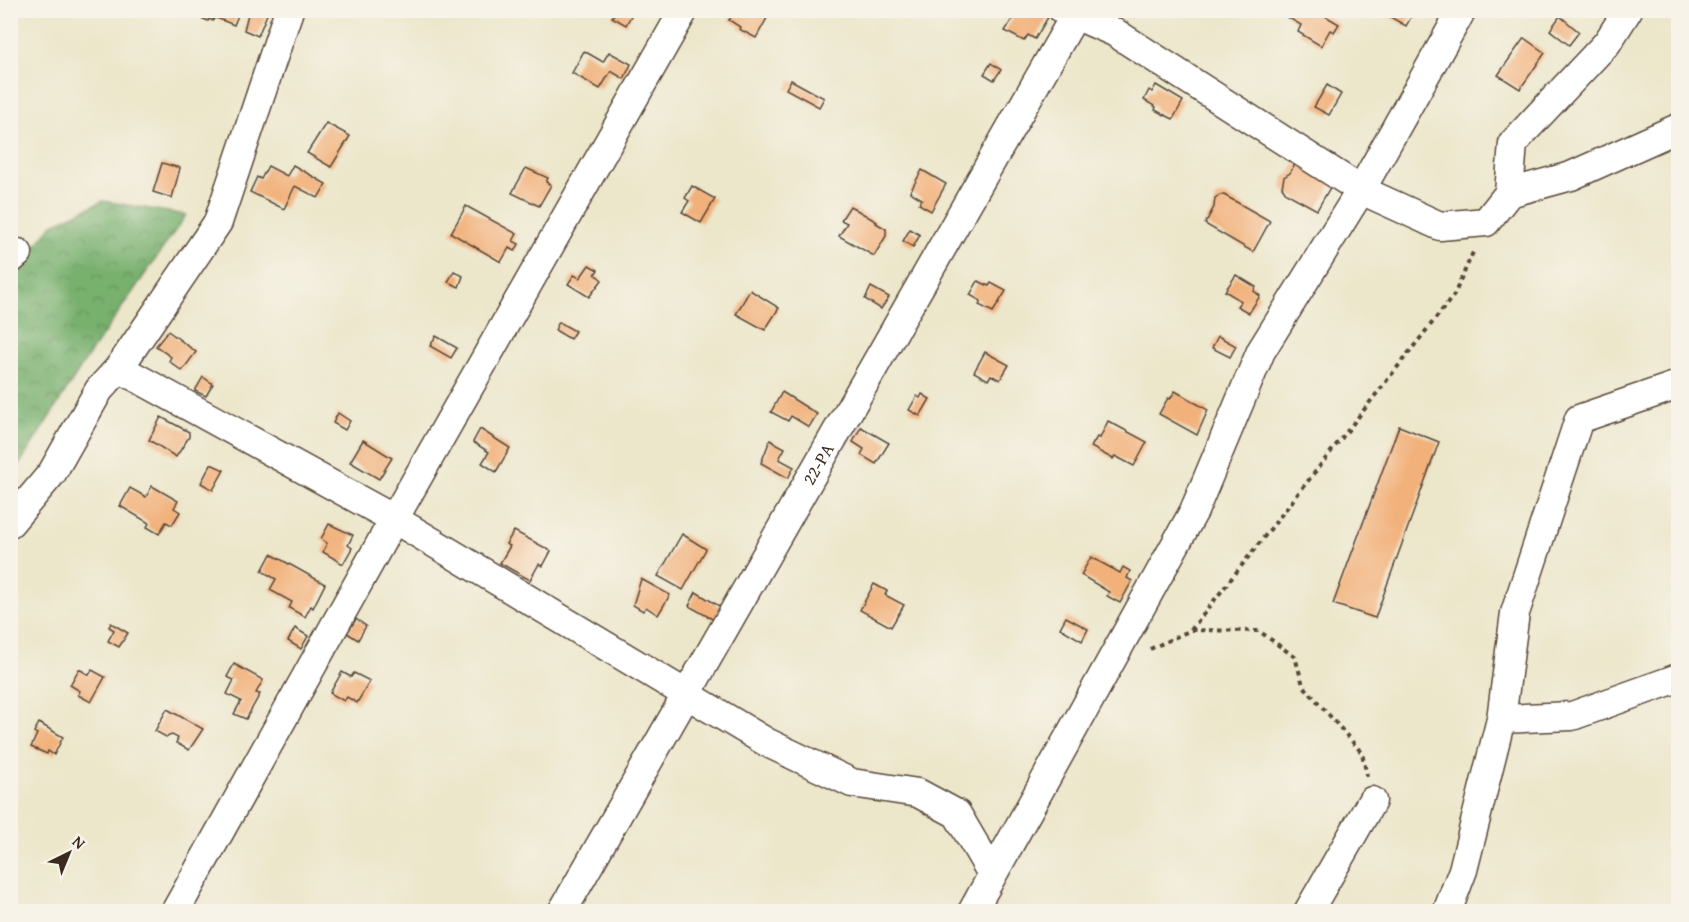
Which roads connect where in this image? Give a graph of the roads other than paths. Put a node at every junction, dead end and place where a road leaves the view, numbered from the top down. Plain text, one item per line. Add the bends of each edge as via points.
1 (289, 10) edge
2 (684, 10) edge
3 (1462, 10) edge
4 (1628, 10) edge
5 (1072, 13) edge
6 (1678, 129) edge
7 (1361, 190) junction
8 (1509, 193) junction
9 (119, 368) junction
10 (1678, 385) edge
11 (394, 519) junction
12 (10, 523) edge
13 (1678, 678) edge
14 (688, 694) junction
15 (1501, 718) junction
16 (1372, 801) road end
17 (992, 874) junction
18 (175, 912) edge
19 (562, 912) edge
20 (972, 912) edge
21 (1308, 912) edge
22 (1447, 912) edge

1 - 9 street via 218,222
2 - 11 street
3 - 7 street
4 - 8 street via 1607,43 1513,143
5 - 7 street via 1114,32
5 - 14 street, 22-РА
6 - 8 street via 1571,176
7 - 8 street via 1440,225 1486,222
7 - 17 street via 1261,351 1194,511
9 - 11 street
9 - 12 street via 99,390 52,473
10 - 15 street via 1579,419 1515,613
11 - 14 street
11 - 18 street
13 - 15 street via 1572,716
14 - 17 street via 768,743 852,783 918,793 957,814
14 - 19 street, 22-РА
15 - 22 street via 1463,870
16 - 21 street
17 - 20 street

